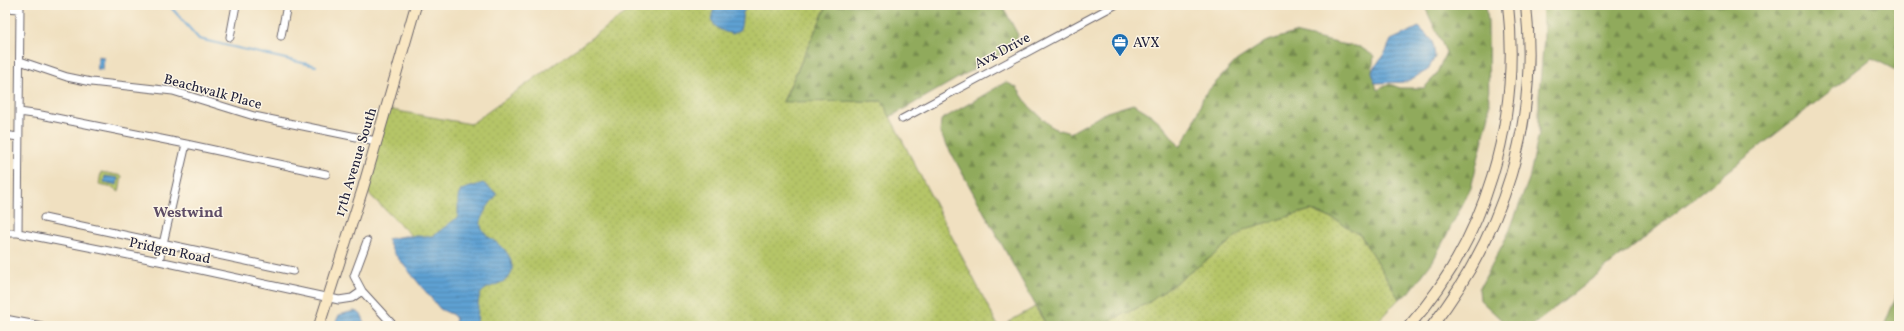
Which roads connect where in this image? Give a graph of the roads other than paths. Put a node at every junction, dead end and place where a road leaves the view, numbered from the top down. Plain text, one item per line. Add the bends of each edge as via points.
1 (236, 5) edge
2 (287, 5) edge
3 (416, 5) edge
4 (1115, 5) edge
5 (1508, 5) edge
6 (1526, 5) edge
7 (20, 7) edge
8 (5, 8) edge
9 (281, 36) dead end
10 (230, 37) dead end
11 (20, 61) junction
12 (19, 112) junction
13 (902, 119) dead end
14 (5, 135) edge
15 (18, 137) junction
16 (376, 141) junction
17 (186, 144) junction
18 (326, 174) dead end
19 (44, 218) dead end
20 (5, 233) edge
21 (18, 233) junction
22 (366, 241) dead end
23 (163, 243) junction
24 (159, 261) junction
25 (293, 271) dead end
26 (362, 291) junction
27 (328, 298) junction
28 (5, 319) edge
29 (42, 326) edge
30 (319, 326) edge
31 (394, 326) edge
32 (1409, 326) edge
33 (1432, 326) edge

1 - 10 street
2 - 9 street
3 - 16 main road, 17th Avenue South
4 - 13 street, Avx Drive
5 - 32 main road via 1511,34 1510,87 1502,138 1491,180 1464,246 1437,291
6 - 33 main road via 1528,89 1525,116 1513,168 1494,223 1481,249 1456,293
7 - 8 street
7 - 11 street
11 - 12 street
11 - 16 street, Beachwalk Place via 68,77 173,91 254,116
12 - 15 street
12 - 17 street
14 - 15 street
15 - 21 street
16 - 27 main road, 17th Avenue South
17 - 18 street
17 - 23 street
19 - 23 street
20 - 21 street, Pridgen Road
21 - 24 street, Pridgen Road
22 - 26 street via 354,276
23 - 24 street
23 - 25 street
24 - 27 street, Pridgen Road
26 - 27 street, Pridgen Road via 352,298
26 - 31 street
27 - 30 main road, 17th Avenue South
28 - 29 street

